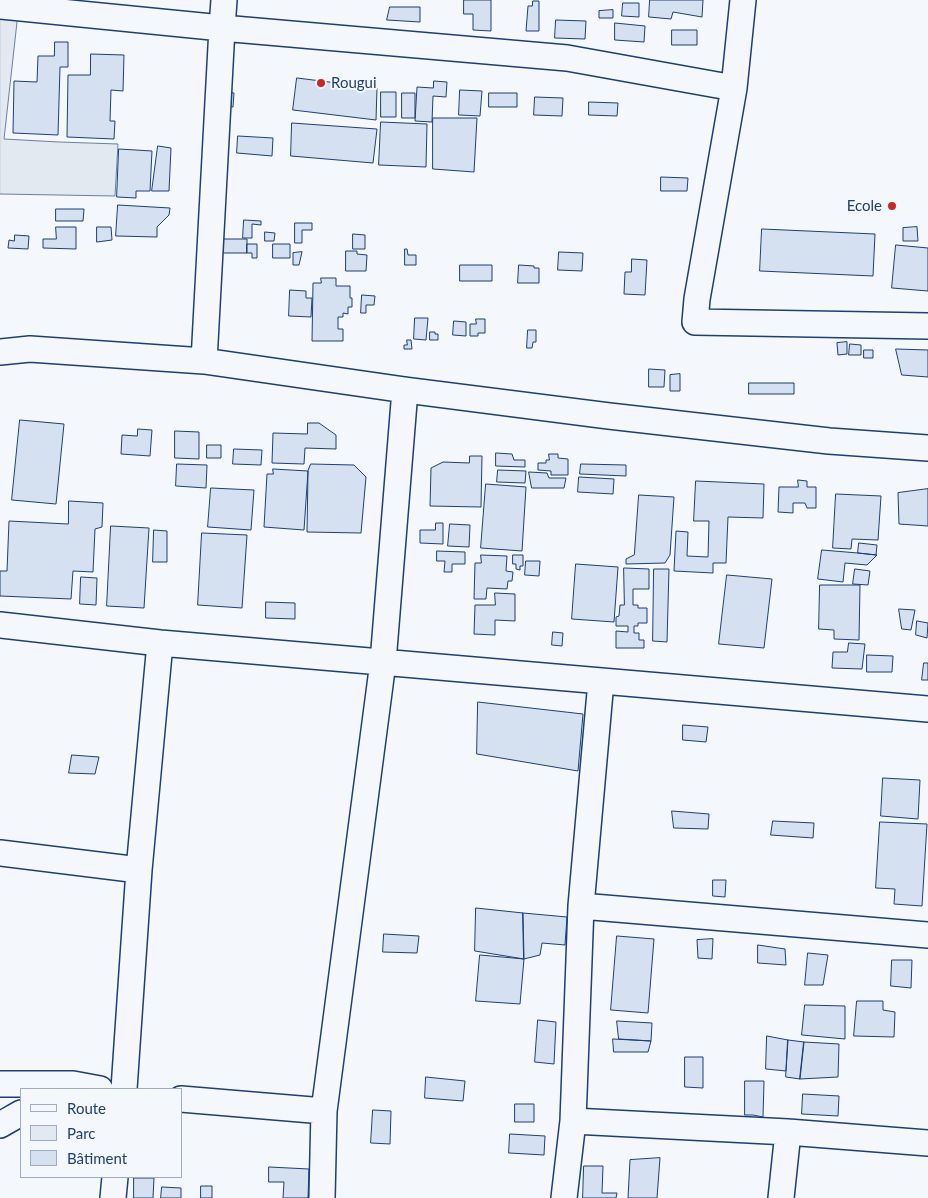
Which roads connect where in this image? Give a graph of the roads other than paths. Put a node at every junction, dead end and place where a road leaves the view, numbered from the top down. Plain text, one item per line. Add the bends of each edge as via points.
1 (224, 0) edge
2 (743, 0) edge
3 (0, 6) edge
4 (222, 28) junction
5 (734, 88) junction
6 (928, 326) edge
7 (0, 341) edge
8 (30, 348) junction
9 (0, 352) edge
10 (204, 360) junction
11 (405, 390) junction
12 (928, 448) edge
13 (0, 625) edge
14 (160, 643) junction
15 (383, 662) junction
16 (601, 681) junction
17 (928, 708) edge
18 (0, 853) edge
19 (139, 870) junction
20 (581, 906) junction
21 (928, 935) edge
22 (0, 1084) edge
23 (69, 1087) edge
24 (84, 1088) edge
25 (124, 1088) edge
26 (182, 1099) edge
27 (324, 1111) junction
28 (20, 1114) edge
29 (573, 1121) junction
30 (0, 1125) edge
31 (788, 1132) junction
32 (928, 1143) edge
33 (115, 1178) edge
34 (113, 1198) edge
35 (322, 1198) edge
36 (564, 1198) edge
37 (781, 1198) edge

1 - 4 street
2 - 5 street
3 - 4 street
4 - 5 street via 567,58
4 - 10 street
5 - 6 street via 695,322
7 - 8 street
8 - 9 street
8 - 10 street
10 - 11 street
11 - 12 street via 829,441
11 - 15 street
13 - 14 street
14 - 15 street
14 - 19 street
15 - 16 street
15 - 27 street
16 - 17 street
16 - 20 street
18 - 19 street
19 - 25 street
20 - 21 street
20 - 29 street
22 - 23 street
23 - 24 street
26 - 27 street
27 - 35 street
28 - 30 street
29 - 31 street
29 - 36 street
31 - 32 street
31 - 37 street
33 - 34 street

